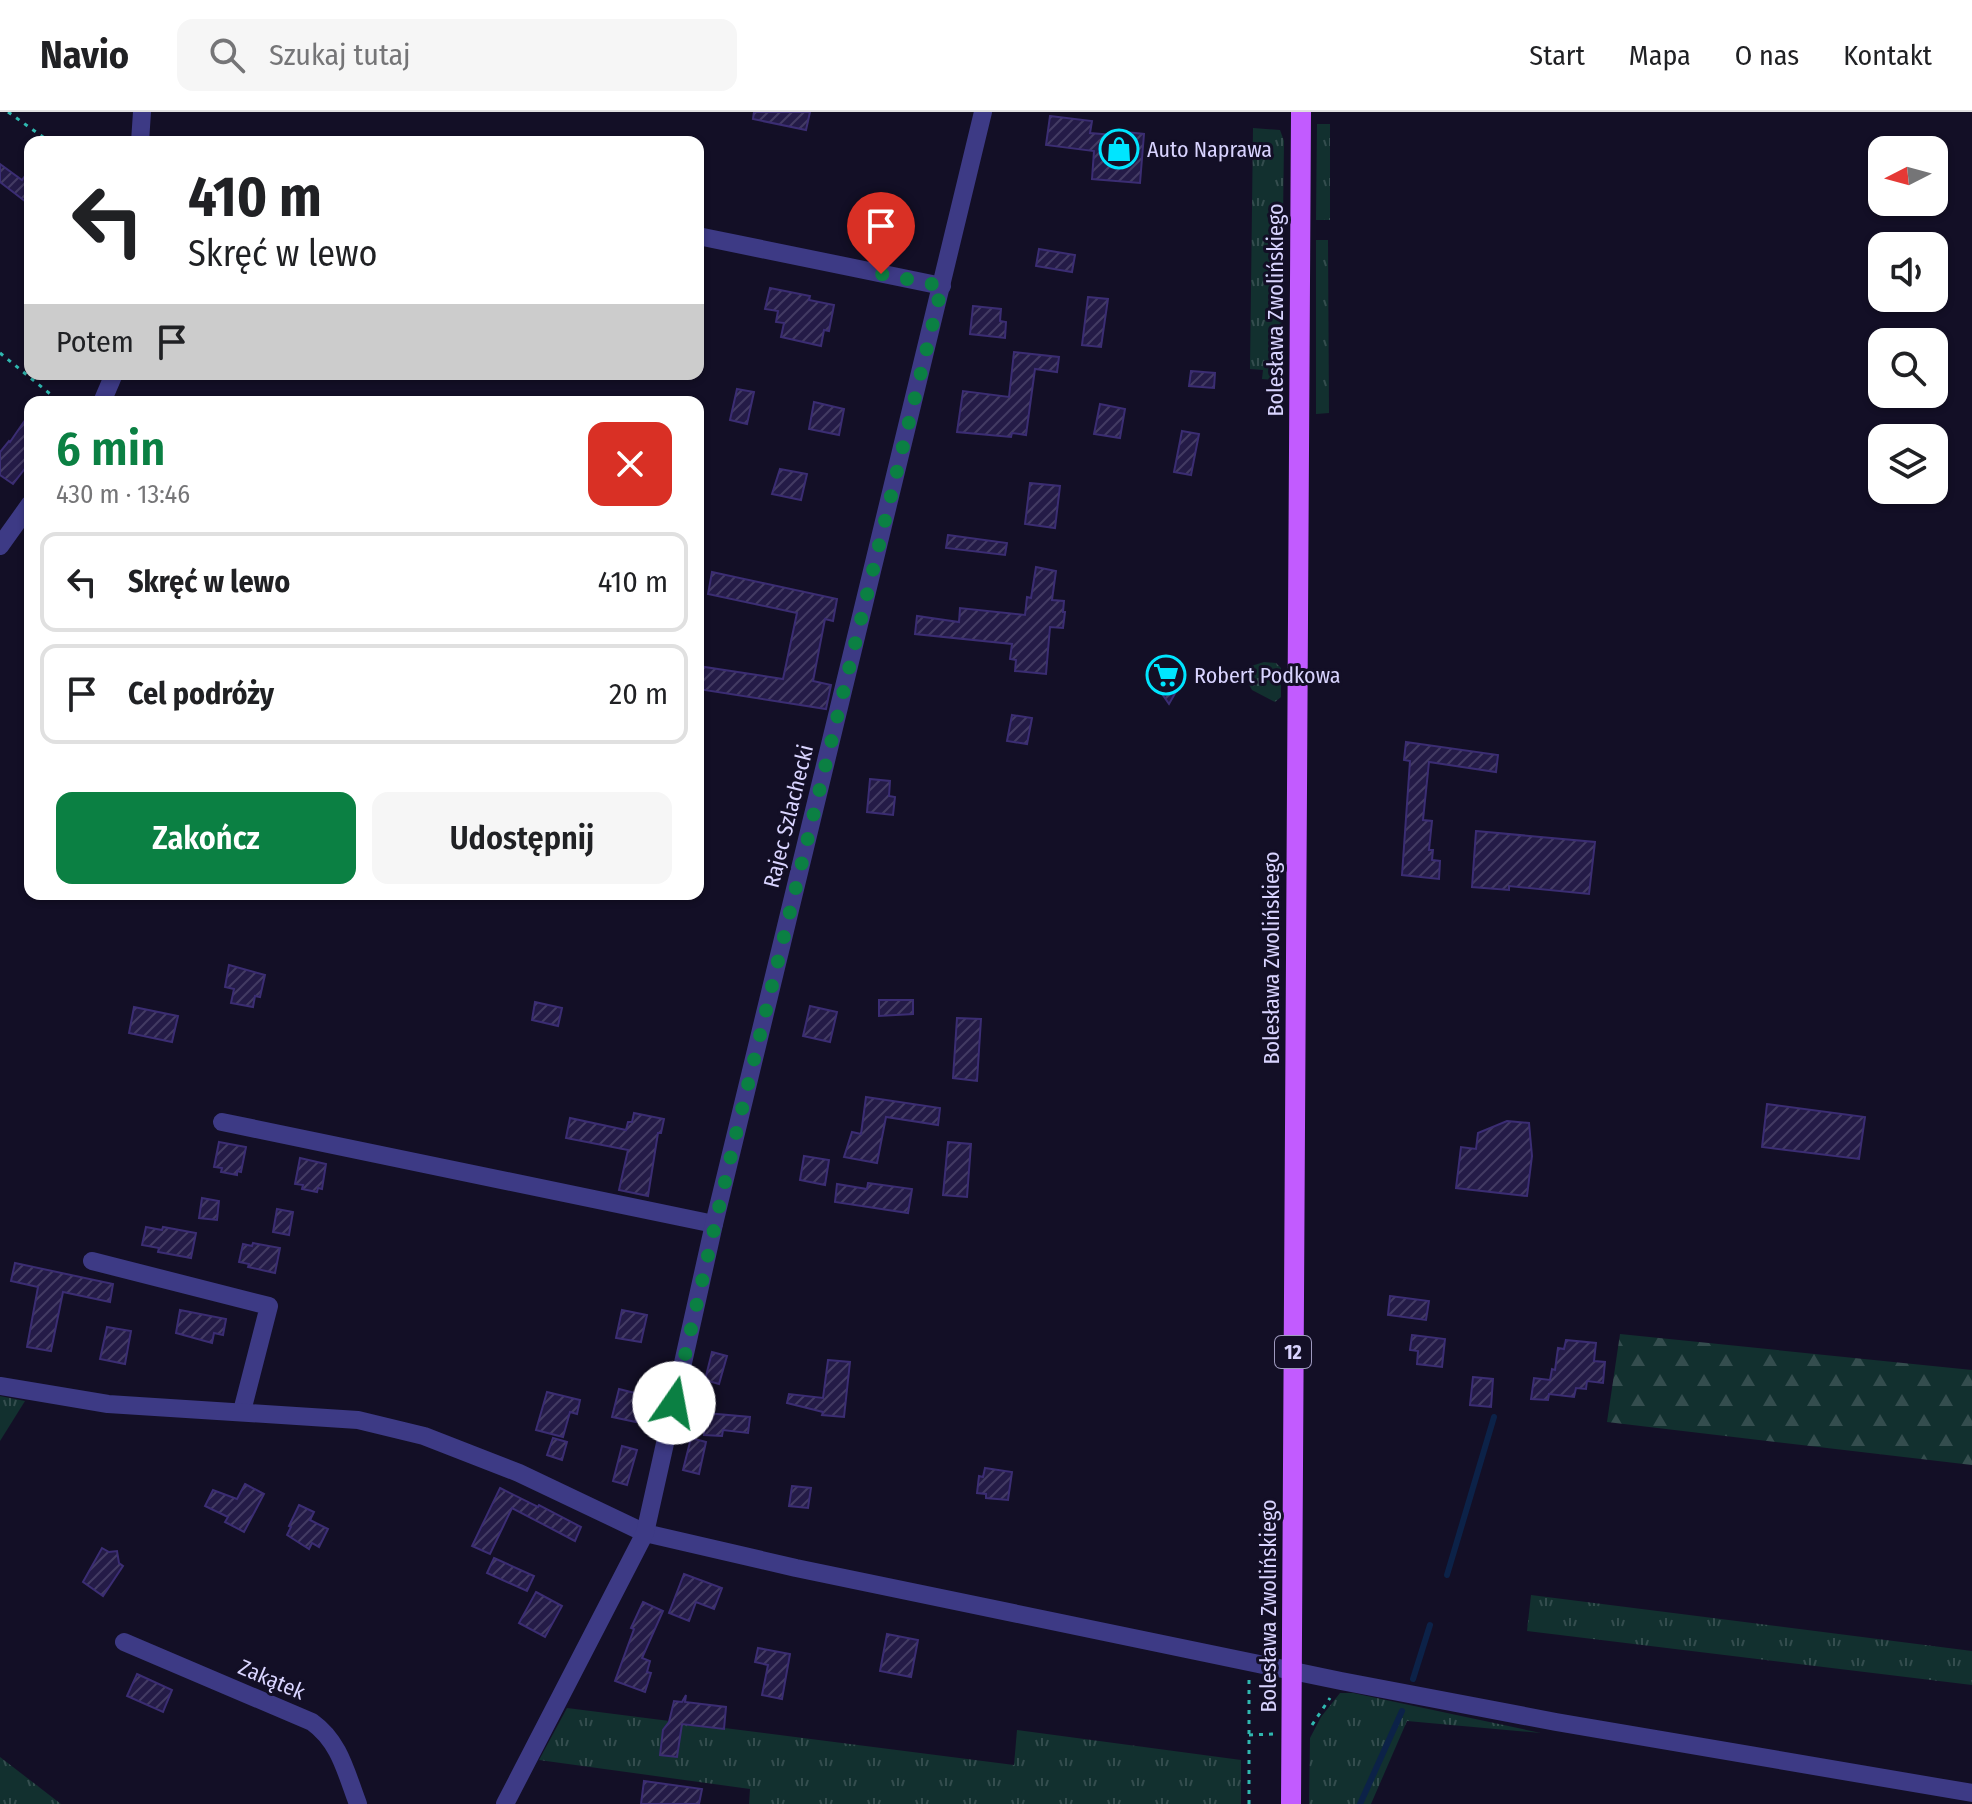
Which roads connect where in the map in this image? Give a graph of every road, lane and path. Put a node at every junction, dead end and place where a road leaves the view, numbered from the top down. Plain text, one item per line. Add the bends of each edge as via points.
1 (8, 112) edge
2 (142, 112) edge
3 (983, 112) edge
4 (1301, 112) edge
5 (42, 136) edge
6 (140, 136) edge
7 (704, 237) edge
8 (942, 286) junction
9 (0, 353) edge
10 (24, 373) edge
11 (33, 380) edge
12 (53, 396) edge
13 (24, 512) edge
14 (0, 546) edge
15 (222, 1122) dead end
16 (714, 1224) junction
17 (92, 1261) dead end
18 (0, 1386) edge
19 (242, 1411) junction
20 (645, 1533) junction
21 (124, 1642) dead end
22 (1249, 1660) junction
23 (1292, 1669) junction
24 (1972, 1793) edge
25 (358, 1804) edge
26 (505, 1804) edge
27 (1249, 1804) edge
28 (1291, 1804) edge

1 - 5 path
2 - 6 street
3 - 8 street, Rajec Szlachecki
4 - 23 main road, Bolesława Zwolińskiego / 12
7 - 8 street
8 - 16 street, Rajec Szlachecki
9 - 10 path
11 - 12 path
13 - 14 street
15 - 16 street
16 - 20 street, Rajec Szlachecki
17 - 19 street via 269,1306
18 - 19 street via 108,1404
19 - 20 street via 358,1420 424,1436 519,1473
20 - 22 street
20 - 26 street, Rajec Szlachecki
21 - 25 street, Zakątek via 327,1732
22 - 23 street
22 - 27 path
23 - 24 street via 1556,1722
23 - 28 main road, Bolesława Zwolińskiego / 12

